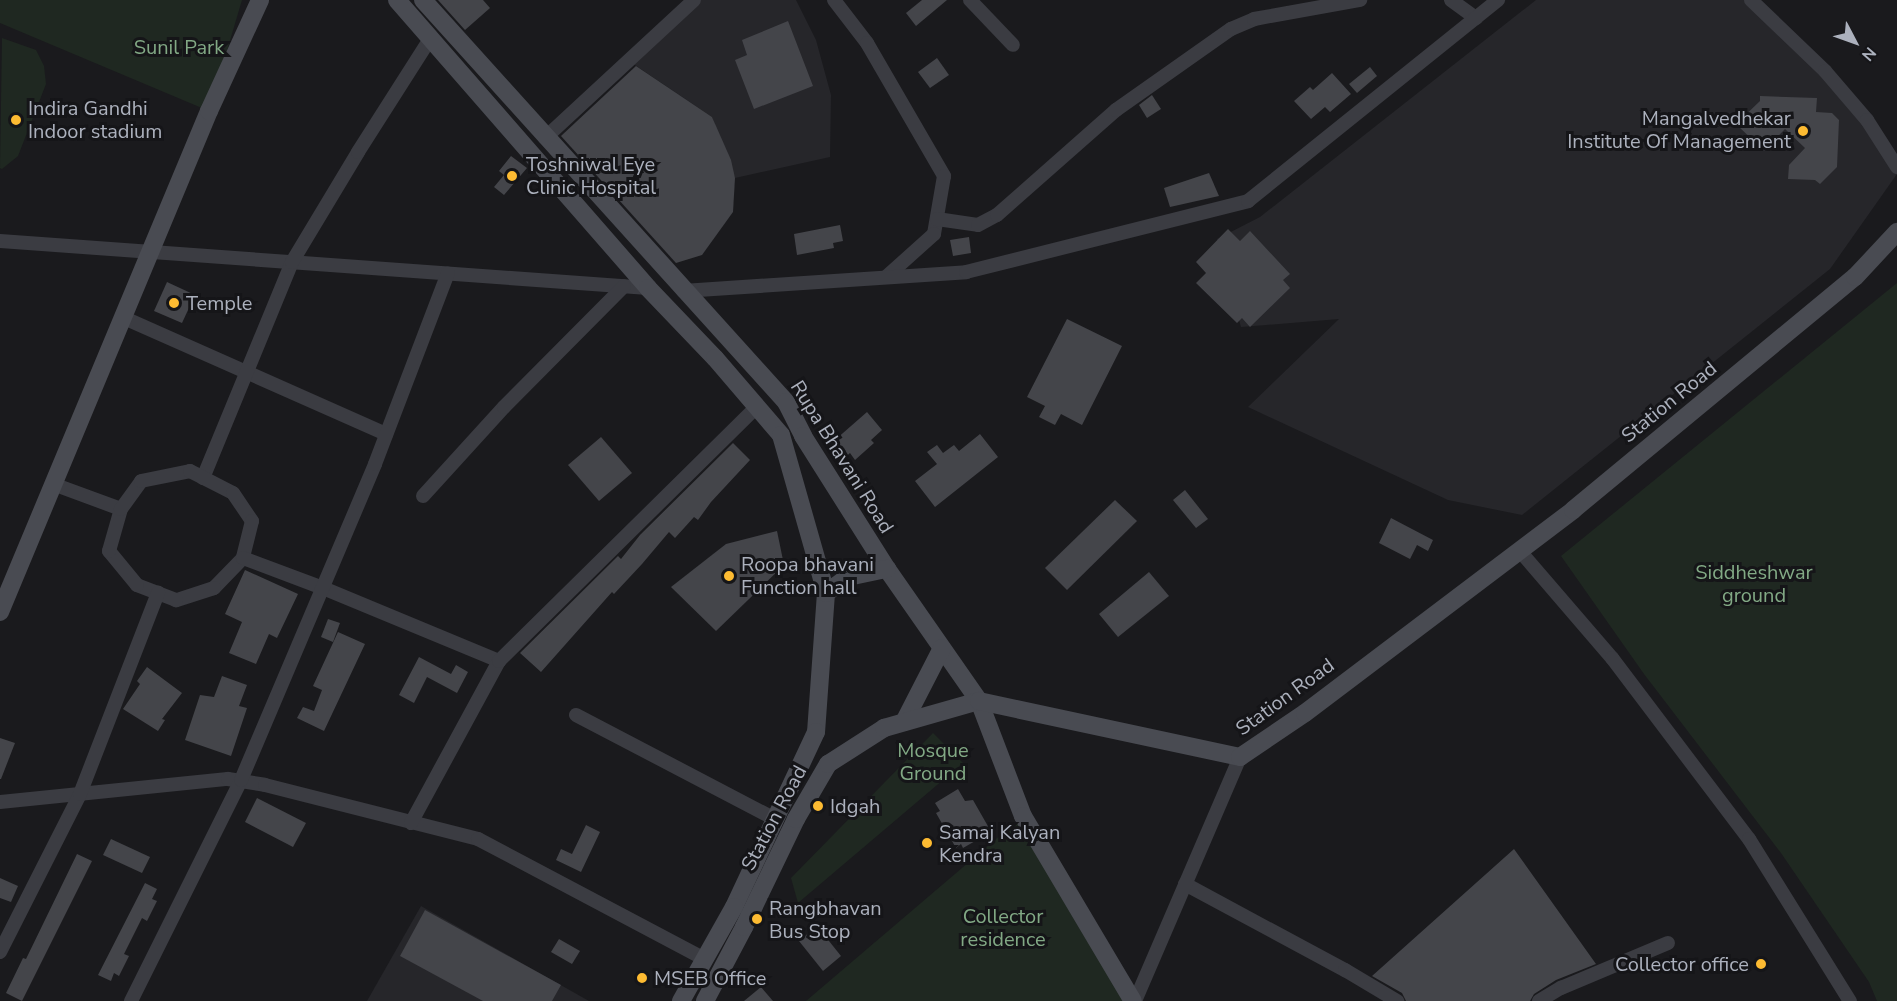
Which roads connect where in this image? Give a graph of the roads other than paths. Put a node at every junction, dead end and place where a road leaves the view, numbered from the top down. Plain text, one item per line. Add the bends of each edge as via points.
1 (260, 0) edge
2 (397, 0) edge
3 (423, 0) edge
4 (694, 0) edge
5 (834, 0) edge
6 (970, 0) edge
7 (1360, 0) edge
8 (1451, 0) edge
9 (1498, 0) edge
10 (1752, 0) edge
11 (1476, 18) junction
12 (430, 39) junction
13 (1013, 45) dead end
14 (545, 138) junction
15 (1897, 168) edge
16 (937, 219) junction
17 (1897, 232) edge
18 (0, 241) edge
19 (149, 252) junction
20 (292, 262) junction
21 (448, 273) junction
22 (886, 278) junction
23 (624, 286) junction
24 (648, 288) junction
25 (683, 291) junction
26 (122, 317) junction
27 (247, 373) junction
28 (757, 406) junction
29 (386, 434) junction
30 (203, 478) junction
31 (53, 484) junction
32 (423, 496) dead end
33 (121, 509) junction
34 (1519, 550) junction
35 (243, 558) junction
36 (887, 569) junction
37 (323, 588) junction
38 (158, 593) junction
39 (826, 593) junction
40 (0, 612) edge
41 (942, 648) junction
42 (499, 661) junction
43 (979, 701) junction
44 (576, 715) dead end
45 (904, 723) junction
46 (1240, 757) junction
47 (241, 780) junction
48 (80, 794) junction
49 (0, 802) edge
50 (775, 819) junction
51 (411, 823) junction
52 (1185, 885) junction
53 (1668, 943) dead end
54 (0, 952) edge
55 (705, 959) junction
56 (131, 1001) edge
57 (681, 1001) edge
58 (705, 1001) edge
59 (1134, 1001) edge
60 (1396, 1001) edge
61 (1539, 1001) edge
62 (1850, 1001) edge

1 - 19 main road
2 - 12 main road
3 - 14 main road, Rupa Bhavani Road
4 - 14 street
5 - 16 street via 867,43 944,176
6 - 13 street
7 - 16 street via 1254,19 1231,29 1116,110 997,215 978,225
8 - 11 street
9 - 11 street
10 - 15 street via 1825,71 1867,120
11 - 22 street via 1248,201 966,273
12 - 20 street
12 - 24 main road
14 - 25 main road, Rupa Bhavani Road
16 - 22 street via 934,234
17 - 34 main road, Station Road via 1855,277 1573,510
18 - 19 street
19 - 20 street
19 - 26 main road
20 - 21 street
20 - 27 street
21 - 23 street
21 - 29 street
22 - 25 street
23 - 24 street
23 - 32 street via 504,407
24 - 28 main road
25 - 36 main road, Rupa Bhavani Road via 786,402 803,436
26 - 27 street
26 - 31 main road
27 - 29 street
27 - 30 street
28 - 39 main road via 781,435
28 - 42 street
29 - 37 street
30 - 33 street via 190,471 141,481
30 - 35 street via 233,493 252,521
31 - 33 street
31 - 40 main road
33 - 38 street via 109,551 137,585
34 - 46 main road, Station Road via 1305,713
34 - 62 street via 1612,658 1749,838
35 - 37 street
35 - 38 street via 214,588 176,600
36 - 39 main road via 849,577
36 - 41 main road, Rupa Bhavani Road
37 - 42 street
37 - 47 street
38 - 48 street
39 - 50 main road via 816,732
41 - 43 main road, Rupa Bhavani Road
41 - 45 main road
42 - 51 street
43 - 45 main road, Station Road
43 - 46 main road, Station Road
43 - 59 main road, Rupa Bhavani Road via 1023,816
44 - 50 street
45 - 58 main road, Station Road via 884,728 828,764 796,819
46 - 52 street
47 - 48 street
47 - 51 street
47 - 56 street
48 - 49 street
48 - 54 street
50 - 55 main road
51 - 55 street via 478,839
52 - 59 street
52 - 60 street
53 - 61 street
55 - 57 main road

